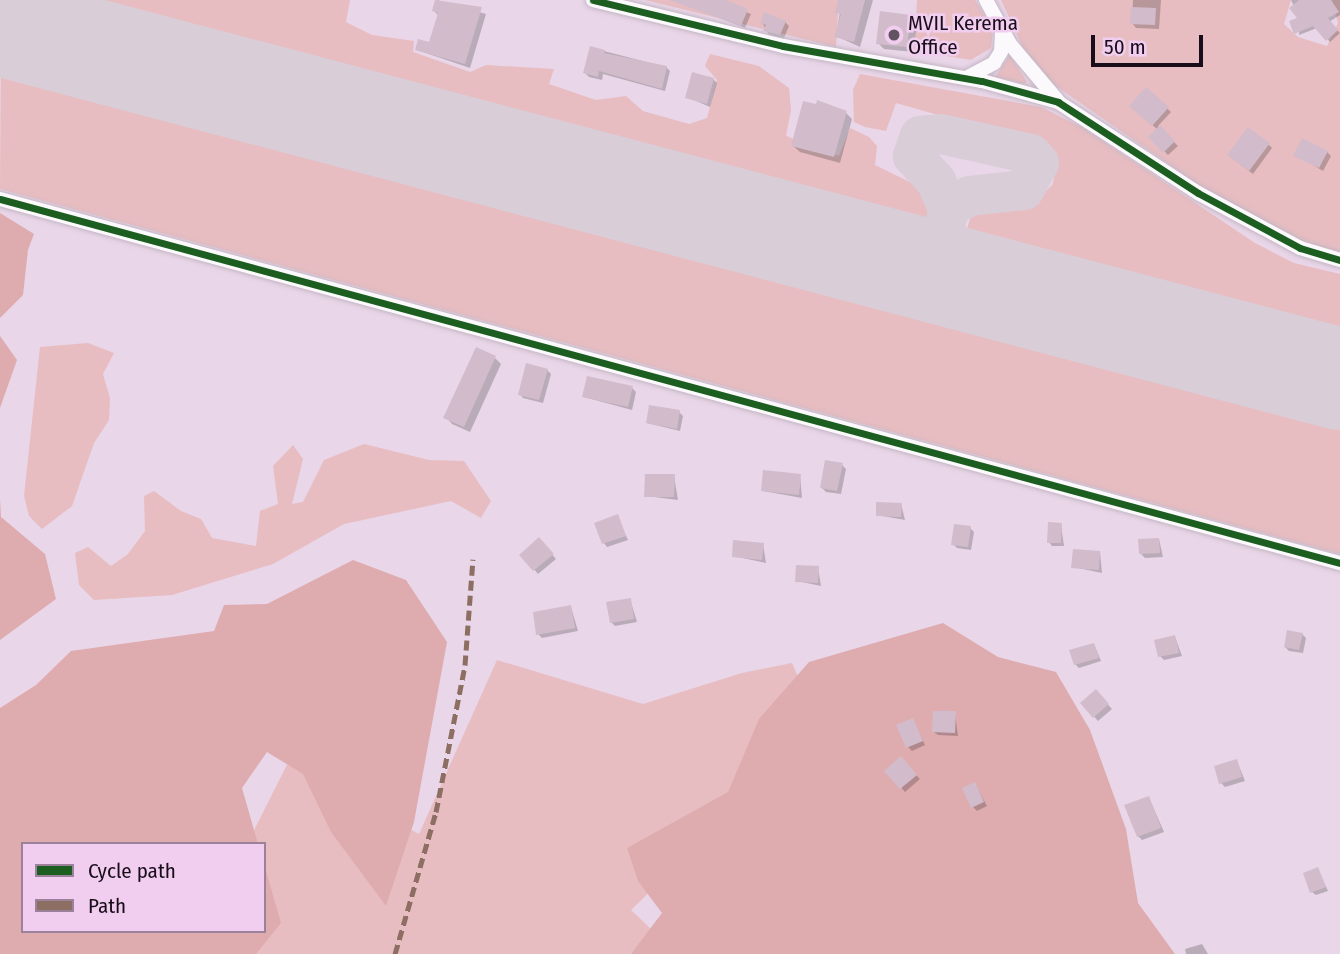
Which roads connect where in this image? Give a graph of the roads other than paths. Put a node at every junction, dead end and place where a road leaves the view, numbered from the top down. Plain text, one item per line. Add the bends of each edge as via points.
1 (593, 0) edge
2 (986, 0) edge
3 (1002, 28) junction
4 (967, 78) junction
5 (1058, 102) junction
6 (0, 199) edge
7 (1340, 260) edge
8 (1340, 563) edge

1 - 4 street via 783,46
2 - 3 street
3 - 4 street via 1001,52 994,63
3 - 5 street via 1032,74
4 - 5 street
5 - 7 street via 1198,194 1300,248
6 - 8 street via 404,313

